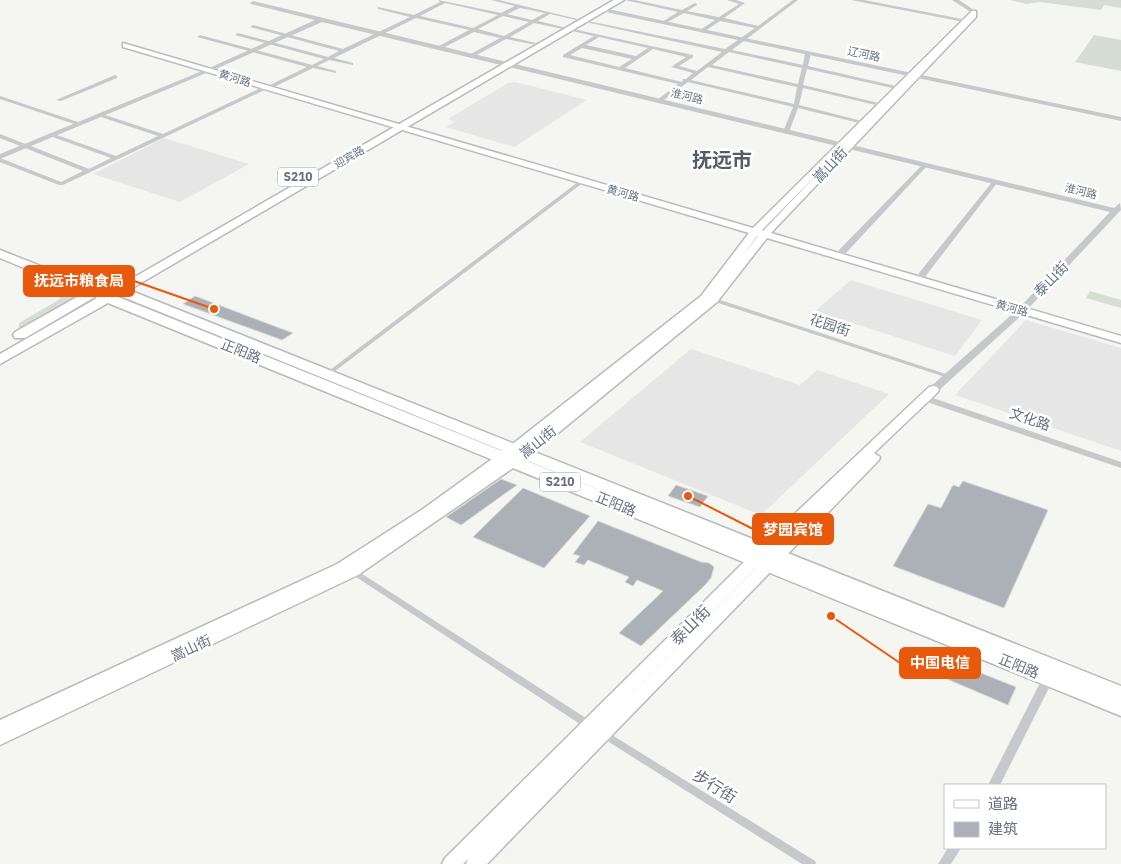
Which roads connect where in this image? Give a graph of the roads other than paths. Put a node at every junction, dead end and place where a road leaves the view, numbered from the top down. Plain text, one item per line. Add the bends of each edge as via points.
1 (436, 0) edge
2 (493, 0) edge
3 (610, 0) edge
4 (620, 0) edge
5 (627, 0) edge
6 (729, 0) edge
7 (796, 0) edge
8 (854, 0) edge
9 (956, 0) edge
10 (444, 2) junction
11 (253, 4) dead end
12 (695, 4) dead end
13 (519, 6) junction
14 (380, 8) dead end
15 (603, 10) junction
16 (683, 12) junction
17 (549, 13) junction
18 (503, 15) junction
19 (414, 16) junction
20 (970, 16) junction
21 (720, 19) junction
22 (320, 20) junction
23 (580, 20) junction
24 (533, 22) junction
25 (664, 23) junction
26 (758, 27) junction
27 (253, 28) dead end
28 (565, 29) junction
29 (474, 30) junction
30 (702, 31) junction
31 (378, 34) junction
32 (238, 35) dead end
33 (285, 36) junction
34 (598, 36) junction
35 (200, 37) dead end
36 (505, 37) junction
37 (742, 39) junction
38 (270, 43) junction
39 (128, 44) dead end
40 (534, 44) junction
41 (582, 46) junction
42 (653, 47) junction
43 (439, 48) junction
44 (253, 51) junction
45 (344, 51) junction
46 (726, 51) junction
47 (808, 53) junction
48 (471, 56) junction
49 (329, 58) junction
50 (637, 58) junction
51 (351, 64) dead end
52 (504, 64) junction
53 (706, 65) junction
54 (312, 67) junction
55 (806, 67) junction
56 (211, 69) junction
57 (620, 69) junction
58 (334, 72) dead end
59 (696, 72) junction
60 (913, 75) junction
61 (115, 77) dead end
62 (683, 82) junction
63 (271, 86) junction
64 (801, 87) junction
65 (897, 87) junction
66 (1, 97) edge
67 (59, 100) dead end
68 (658, 101) junction
69 (880, 104) junction
70 (796, 106) junction
71 (100, 114) junction
72 (1121, 119) edge
73 (863, 122) junction
74 (78, 124) junction
75 (399, 124) junction
76 (786, 132) junction
77 (52, 135) junction
78 (0, 136) edge
79 (164, 136) junction
80 (25, 146) junction
81 (844, 146) junction
82 (0, 158) edge
83 (117, 158) junction
84 (925, 165) junction
85 (89, 171) junction
86 (582, 181) junction
87 (995, 182) junction
88 (1119, 208) edge
89 (762, 231) junction
90 (0, 244) edge
91 (842, 252) junction
92 (0, 254) edge
93 (922, 275) junction
94 (107, 291) junction
95 (709, 299) junction
96 (1023, 308) junction
97 (1121, 334) edge
98 (1121, 340) edge
99 (0, 347) edge
100 (0, 360) edge
101 (328, 374) junction
102 (947, 376) junction
103 (931, 395) junction
104 (513, 456) junction
105 (1121, 465) edge
106 (766, 559) junction
107 (353, 571) junction
108 (1048, 678) junction
109 (1121, 694) edge
110 (1121, 708) edge
111 (589, 725) junction
112 (0, 727) edge
113 (604, 734) junction
114 (0, 738) edge
115 (995, 784) edge
116 (954, 849) edge
117 (451, 864) edge
118 (475, 864) edge
119 (811, 864) edge
120 (944, 864) edge

1 - 10 street
2 - 13 street
3 - 23 main road, 迎宾路 / S210
4 - 15 main road, 迎宾路 / S210
5 - 16 street
6 - 21 street via 743,4
7 - 26 street
8 - 20 street
9 - 20 street
10 - 18 street
10 - 19 street
11 - 22 street, 淮河路
12 - 16 street
13 - 17 street
13 - 18 street
14 - 19 street
15 - 23 main road, 迎宾路 / S210
15 - 25 street, 辽河路
16 - 21 street
16 - 25 street
17 - 23 street
17 - 24 street
18 - 24 street
18 - 29 street
19 - 29 street
19 - 31 street
20 - 60 main road, 嵩山街
21 - 26 street
21 - 30 street
22 - 31 street, 淮河路
22 - 33 street
23 - 28 main road, 迎宾路 / S210
23 - 46 street
24 - 28 street
24 - 36 street
25 - 30 street, 辽河路
26 - 37 street
27 - 33 street
28 - 34 street
28 - 40 main road, 迎宾路 / S210
28 - 52 main road, 迎宾路 / S210
29 - 36 street
29 - 43 street
30 - 37 street, 辽河路
31 - 43 street, 淮河路
31 - 45 street
32 - 38 street
33 - 38 street
33 - 45 street
34 - 41 street
34 - 42 street
35 - 44 street
36 - 40 street
36 - 48 street
37 - 46 street
37 - 47 street, 辽河路
38 - 44 street
38 - 49 street
39 - 56 main road, 黄河路
40 - 52 main road, 迎宾路 / S210
41 - 50 street
41 - 57 street via 565,56
42 - 50 street
42 - 59 street via 691,56 674,68
43 - 48 street, 淮河路
44 - 54 street
44 - 56 street
45 - 49 street
46 - 53 street
46 - 55 street
47 - 55 street
47 - 60 street, 辽河路
48 - 52 street, 淮河路
49 - 51 street
49 - 54 street
50 - 57 street
52 - 68 street, 淮河路
52 - 75 main road, 迎宾路 / S210
53 - 59 street
53 - 64 street
54 - 58 street
54 - 63 street
55 - 64 street
55 - 65 street
56 - 63 main road, 黄河路
56 - 71 street
57 - 62 street
59 - 62 street
60 - 65 main road, 嵩山街
60 - 72 street, 辽河路
60 - 81 main road, 嵩山街
61 - 67 street
62 - 68 street
62 - 70 street
63 - 75 main road, 黄河路
63 - 79 street
64 - 69 street
64 - 70 street
65 - 69 main road, 嵩山街
66 - 74 street
68 - 76 street, 淮河路
69 - 73 main road, 嵩山街
70 - 73 street
70 - 76 street
71 - 74 street
71 - 79 street
73 - 81 main road, 嵩山街
74 - 77 street
75 - 86 main road, 黄河路
75 - 89 main road, 黄河路
75 - 94 main road, 迎宾路 / S210
76 - 81 street, 淮河路
77 - 80 street
77 - 83 street
78 - 80 street
79 - 83 street
80 - 82 street
80 - 85 street
81 - 84 street, 淮河路
81 - 89 main road, 嵩山街
82 - 85 street via 61,184
83 - 85 street
84 - 87 street, 淮河路
84 - 91 street
86 - 89 main road, 黄河路
86 - 101 street
87 - 88 street, 淮河路
87 - 93 street
88 - 96 street, 泰山街
89 - 91 main road, 黄河路
89 - 95 main road, 嵩山街
89 - 96 main road, 黄河路
90 - 94 main road, 正阳路
91 - 93 main road, 黄河路
92 - 94 main road, 正阳路 / S210
93 - 96 main road, 黄河路
94 - 99 main road, 迎宾路
94 - 100 main road, 迎宾路
94 - 101 main road, 正阳路
94 - 104 main road, 正阳路 / S210
95 - 102 street, 花园街
95 - 104 main road, 嵩山街
96 - 97 main road, 黄河路
96 - 98 main road, 黄河路
96 - 102 street, 泰山街
101 - 104 main road, 正阳路
102 - 103 street, 泰山街
103 - 105 street, 文化路
103 - 106 main road, 泰山街
104 - 106 main road, 正阳路 / S210
104 - 107 main road, 嵩山街
104 - 112 main road, 嵩山街 via 342,568
106 - 108 main road, 正阳路 / S210
106 - 109 main road, 正阳路
106 - 111 main road, 泰山街
106 - 113 main road, 泰山街
107 - 111 street
107 - 114 main road, 嵩山街
108 - 110 main road, 正阳路 / S210
108 - 115 street
111 - 117 main road, 泰山街
113 - 118 main road, 泰山街
113 - 119 street, 步行街
116 - 120 street

